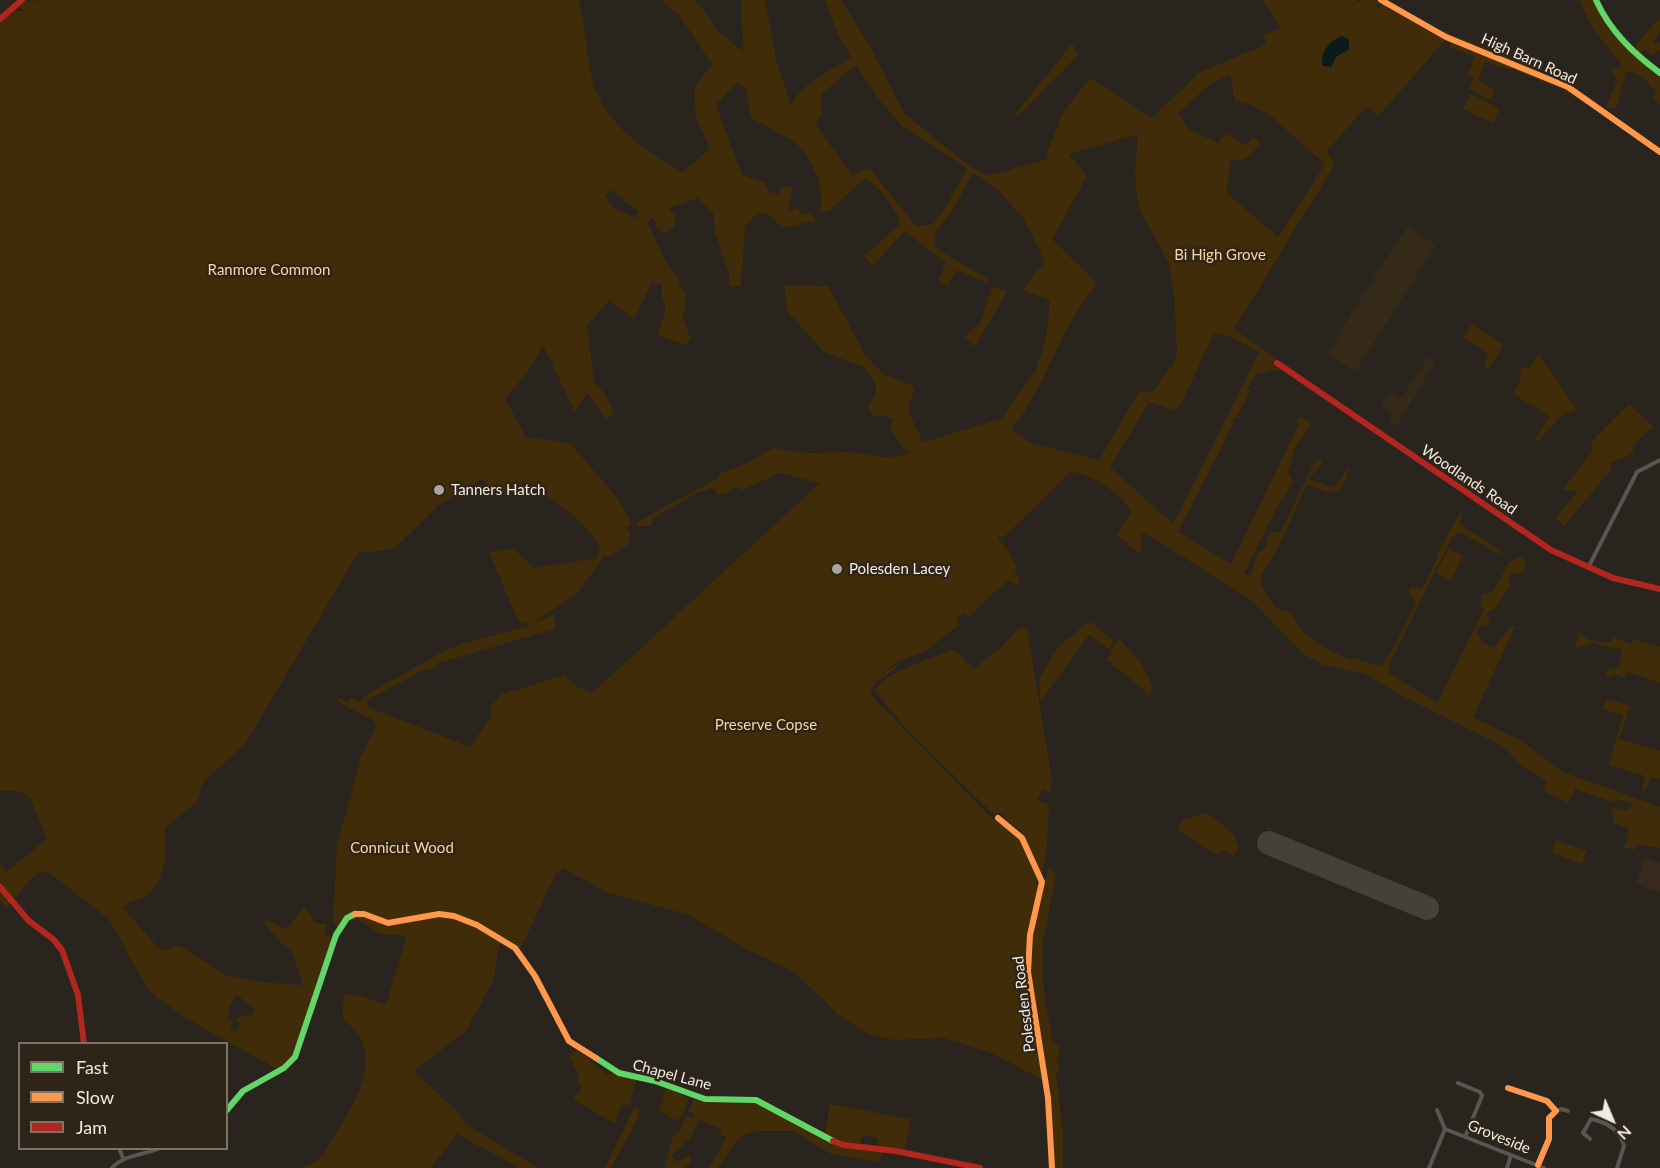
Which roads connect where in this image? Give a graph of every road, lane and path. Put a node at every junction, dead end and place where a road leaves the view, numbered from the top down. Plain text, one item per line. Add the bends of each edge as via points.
1 (22, 0) edge
2 (1381, 0) edge
3 (1596, 0) edge
4 (0, 19) edge
5 (1660, 73) edge
6 (1660, 152) edge
7 (1277, 363) dead end
8 (1660, 460) edge
9 (1588, 567) junction
10 (1660, 589) edge
11 (998, 818) dead end
12 (0, 887) edge
13 (84, 1042) edge
14 (1458, 1083) dead end
15 (1508, 1088) dead end
16 (228, 1109) edge
17 (1437, 1110) dead end
18 (1556, 1111) junction
19 (1568, 1112) dead end
20 (1445, 1130) junction
21 (1465, 1137) junction
22 (1590, 1139) dead end
23 (119, 1150) edge
24 (157, 1150) edge
25 (1511, 1155) junction
26 (123, 1158) junction
27 (1541, 1167) edge
28 (112, 1168) edge
29 (980, 1168) edge
30 (1052, 1168) edge
31 (1429, 1168) edge
32 (1507, 1168) edge
33 (1617, 1168) edge

1 - 4 street
2 - 6 street, High Barn Road via 1446,36 1568,87
3 - 5 street via 1610,27
7 - 9 street, Woodlands Road via 1542,544
8 - 9 street via 1636,472
9 - 10 street, Woodlands Road via 1620,580
11 - 30 street, Polesden Road via 1022,838 1042,882 1030,935 1028,972 1047,1088
12 - 13 street via 29,921 62,950 78,994
14 - 21 street via 1482,1096
15 - 18 street via 1547,1101
16 - 29 street, Chapel Lane via 243,1091 293,1061 340,927 357,913 388,923 425,915 454,916 515,948 535,976 569,1041 619,1073 705,1099 756,1100 844,1145 896,1150
17 - 20 street
18 - 19 street
18 - 27 street via 1549,1118 1549,1139
20 - 21 street, Groveside
20 - 31 street
21 - 25 street, Groveside
22 - 33 street via 1583,1133 1591,1119 1617,1132 1624,1146
23 - 26 street
24 - 26 street
25 - 27 street, Groveside
25 - 32 street
26 - 28 street

